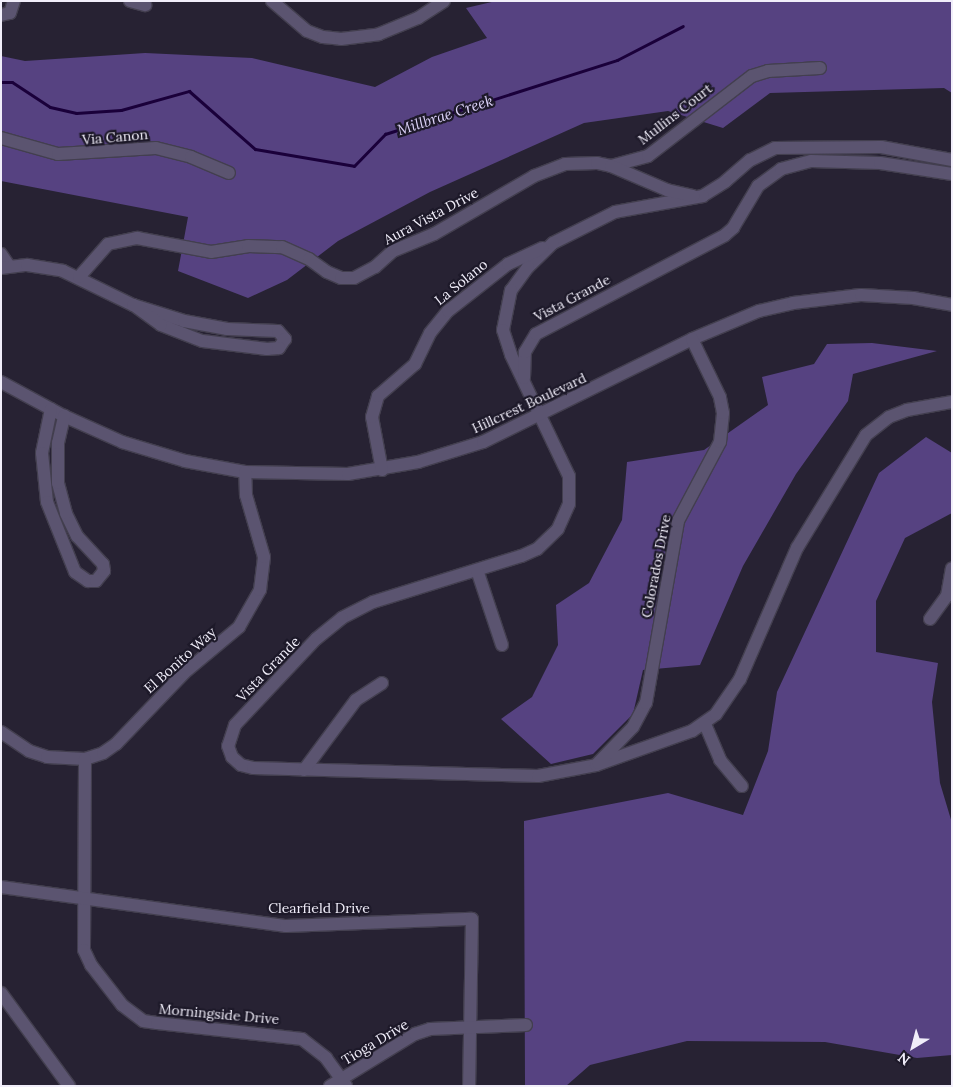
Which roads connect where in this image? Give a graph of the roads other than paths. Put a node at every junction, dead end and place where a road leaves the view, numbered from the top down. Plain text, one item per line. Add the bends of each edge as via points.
1 (14, 1) edge
2 (130, 1) edge
3 (272, 1) edge
4 (444, 1) edge
5 (145, 5) dead end
6 (1, 15) edge
7 (820, 68) dead end
8 (1, 138) edge
9 (952, 160) edge
10 (611, 166) junction
11 (229, 174) dead end
12 (952, 174) edge
13 (703, 196) junction
14 (553, 243) junction
15 (1, 254) edge
16 (5, 267) edge
17 (78, 277) junction
18 (133, 305) junction
19 (952, 305) edge
20 (692, 339) junction
21 (524, 380) junction
22 (1, 382) edge
23 (952, 402) edge
24 (51, 409) junction
25 (64, 416) junction
26 (541, 416) junction
27 (382, 470) junction
28 (245, 472) junction
29 (952, 568) edge
30 (477, 570) junction
31 (930, 619) dead end
32 (502, 645) dead end
33 (382, 683) dead end
34 (704, 724) junction
35 (1, 732) edge
36 (85, 759) junction
37 (596, 765) junction
38 (304, 770) junction
39 (742, 786) dead end
40 (1, 887) edge
41 (83, 896) junction
42 (1, 993) edge
43 (526, 1025) dead end
44 (470, 1026) junction
45 (344, 1082) edge
46 (69, 1086) edge
47 (330, 1086) edge
48 (469, 1086) edge

1 - 6 street via 10,13
2 - 5 street
3 - 4 street via 307,31 323,38 341,39 379,34 418,18
7 - 10 street, Mullins Court via 752,76 648,156
8 - 11 street, Via Canon via 58,154 156,148 191,157
9 - 13 street via 881,147 790,146 756,156
10 - 13 street via 680,195
10 - 17 street, Aura Vista Drive via 582,162 549,169 434,234 393,251 370,271 354,278 342,278 282,248 248,246 211,252 137,238 108,244
12 - 21 street, Vista Grande via 873,162 811,161 781,169 758,186 733,228 725,235 536,334 525,352
13 - 14 street, La Solano via 615,212
14 - 21 street via 519,277 506,302 503,330 506,344
14 - 27 street, La Solano via 508,264 448,311 430,333 415,364 378,396 372,417
15 - 16 street
16 - 17 street via 45,267
17 - 18 street
18 - 18 street via 161,325 202,341 267,349 279,348 285,339 278,331 206,326
19 - 20 street, Hillcrest Boulevard via 895,296 825,297 759,311
20 - 26 street, Hillcrest Boulevard
20 - 37 street, Colorados Drive via 720,397 723,412 720,442 678,521 646,703 633,727
21 - 26 street, Vista Grande
22 - 24 street, Hillcrest Boulevard
23 - 34 street, Vista Grande via 907,410 889,417 866,435 797,548 740,680 725,703
24 - 25 street, Hillcrest Boulevard
24 - 25 street via 42,453 46,502 75,572 88,581 96,581 104,571 104,564 77,536 66,513 58,483 58,443
25 - 28 street, Hillcrest Boulevard via 153,452
26 - 27 street, Hillcrest Boulevard via 450,453
26 - 30 street, Vista Grande via 569,476 569,504 564,518 558,529 537,549
27 - 28 street, Hillcrest Boulevard via 314,475
28 - 36 street, El Bonito Way via 246,495 264,557 260,590 251,609 239,627 178,679 116,744
29 - 31 street via 947,596
30 - 32 street
30 - 38 street, Vista Grande via 373,602 342,618 316,639 229,735 232,757 241,765
33 - 38 street via 356,700
34 - 37 street, Vista Grande via 678,737
34 - 39 street via 720,760
35 - 36 street, El Bonito Way via 29,751 48,757
36 - 41 street, Morningside Drive
37 - 38 street, Vista Grande via 515,777
40 - 41 street, Clearfield Drive
41 - 44 street, Clearfield Drive via 286,926 472,919
41 - 45 street, Morningside Drive via 84,950 91,965 132,1015 157,1024 302,1039 326,1058
42 - 46 street
43 - 44 street, Tioga Drive
44 - 45 street, Tioga Drive via 446,1026 416,1034
44 - 48 street, Clearfield Drive
45 - 47 street, Tioga Drive

